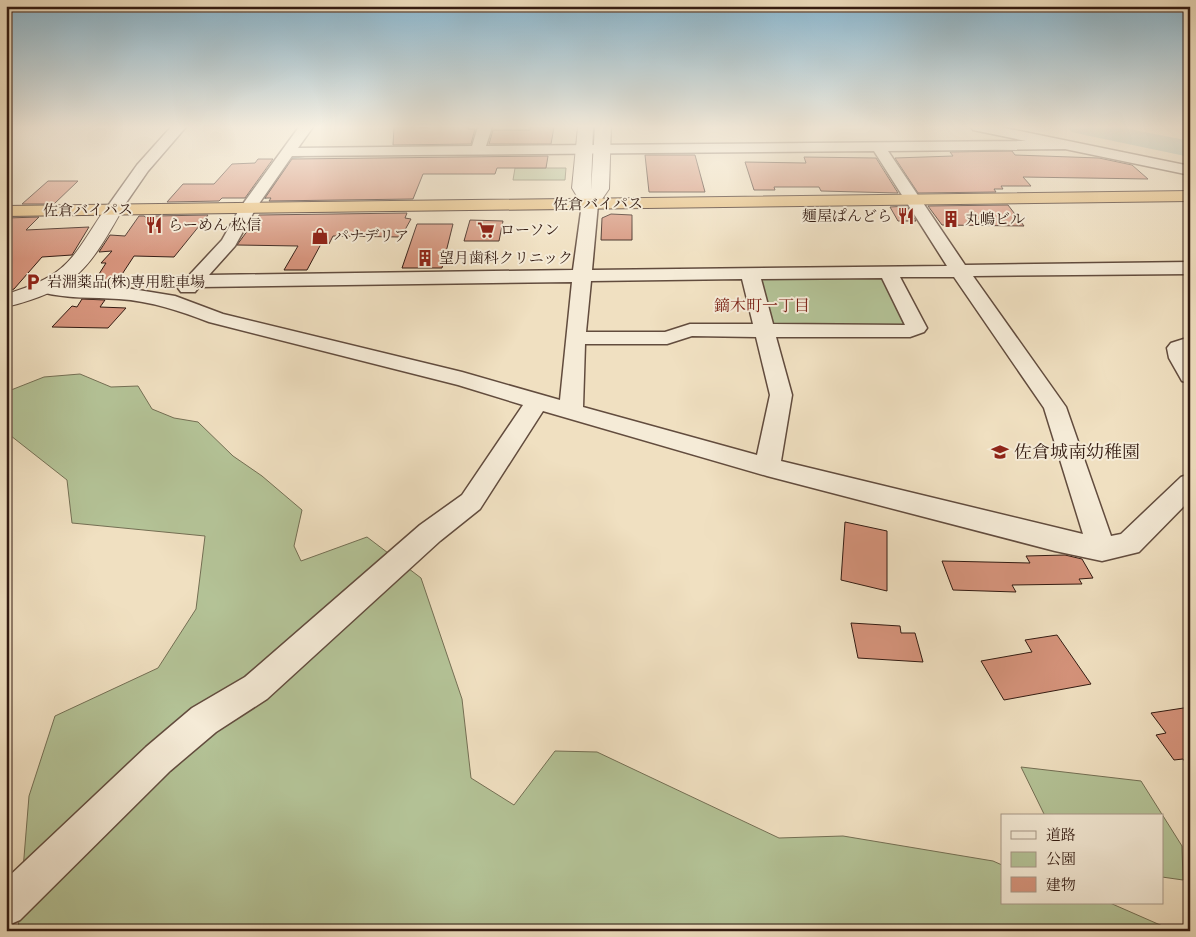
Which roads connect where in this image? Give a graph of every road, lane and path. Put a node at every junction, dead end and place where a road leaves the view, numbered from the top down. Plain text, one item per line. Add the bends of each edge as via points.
1 (140, 171) edge
2 (276, 171) edge
3 (582, 171) edge
4 (601, 171) edge
5 (894, 171) edge
6 (1190, 196) edge
7 (913, 200) junction
8 (590, 204) junction
9 (248, 208) junction
10 (113, 210) junction
11 (6, 211) edge
12 (1190, 268) edge
13 (888, 272) junction
14 (960, 272) junction
15 (750, 274) junction
16 (582, 276) junction
17 (195, 281) junction
18 (48, 288) junction
19 (6, 301) edge
20 (175, 302) junction
21 (766, 330) junction
22 (575, 338) junction
23 (1190, 344) edge
24 (1190, 376) edge
25 (538, 402) junction
26 (570, 410) junction
27 (767, 467) junction
28 (1190, 484) edge
29 (1102, 550) junction
30 (6, 906) edge

1 - 10 street
2 - 9 street
3 - 8 street via 581,188
4 - 8 street via 600,189
5 - 7 street
6 - 7 highway, 佐倉バイパス
7 - 8 highway, 佐倉バイパス
7 - 14 street
8 - 9 highway, 佐倉バイパス
8 - 16 street
9 - 10 highway, 佐倉バイパス
9 - 17 street via 229,242
10 - 11 highway, 佐倉バイパス
10 - 18 street via 88,255 66,277
12 - 14 street
13 - 14 street
13 - 15 street
13 - 21 street via 917,328 910,331
14 - 29 street via 1054,407
15 - 16 street
15 - 21 street
16 - 17 street
16 - 22 street
17 - 20 street
18 - 19 street
18 - 20 street via 63,292 120,293
20 - 25 street via 216,318 462,379
21 - 22 street via 690,330 667,338
21 - 27 street via 781,395
22 - 26 street
23 - 24 street via 1178,348
25 - 26 street
25 - 30 street via 471,502 430,533 282,667 256,688 204,720 158,759
26 - 27 street
27 - 29 street
28 - 29 street via 1129,544

